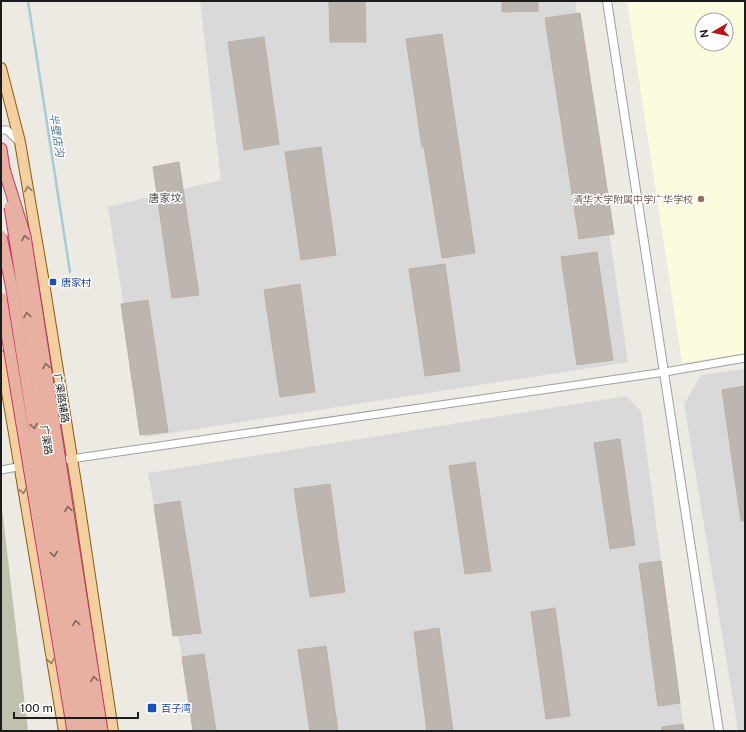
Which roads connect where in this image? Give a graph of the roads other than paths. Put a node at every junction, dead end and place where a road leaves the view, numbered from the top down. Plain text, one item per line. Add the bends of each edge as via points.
1 (607, 1) edge
2 (1, 68) edge
3 (1, 130) edge
4 (20, 142) junction
5 (1, 149) edge
6 (4, 169) junction
7 (1, 236) edge
8 (1, 298) edge
9 (1, 356) edge
10 (745, 358) edge
11 (664, 372) junction
12 (58, 375) junction
13 (6, 384) junction
14 (72, 458) junction
15 (19, 467) junction
16 (1, 470) edge
17 (86, 545) junction
18 (34, 551) junction
19 (64, 731) edge
20 (73, 731) edge
21 (82, 731) edge
22 (93, 731) edge
23 (102, 731) edge
24 (113, 731) edge
25 (719, 731) edge

1 - 11 street
2 - 4 main road, 广渠路辅路
3 - 4 street via 7,130
12 -> 4 main road, 广渠路辅路
5 - 6 highway, 广渠路
22 -> 6 highway, 广渠路, bridge
23 -> 6 highway, bridge via 25,236
7 -> 21 highway, 广渠路, bridge
8 - 20 highway, bridge
9 - 13 main road
10 - 11 street
11 - 14 street
11 - 25 street
12 - 13 street via 46,394 35,399
12 - 14 main road, 广渠路辅路
13 - 15 main road
14 - 15 street
14 - 17 main road, 广渠路辅路
15 - 16 street
15 -> 18 main road
17 - 18 street via 77,537 66,533 47,538
17 - 24 main road, 广渠路辅路
18 -> 19 main road

